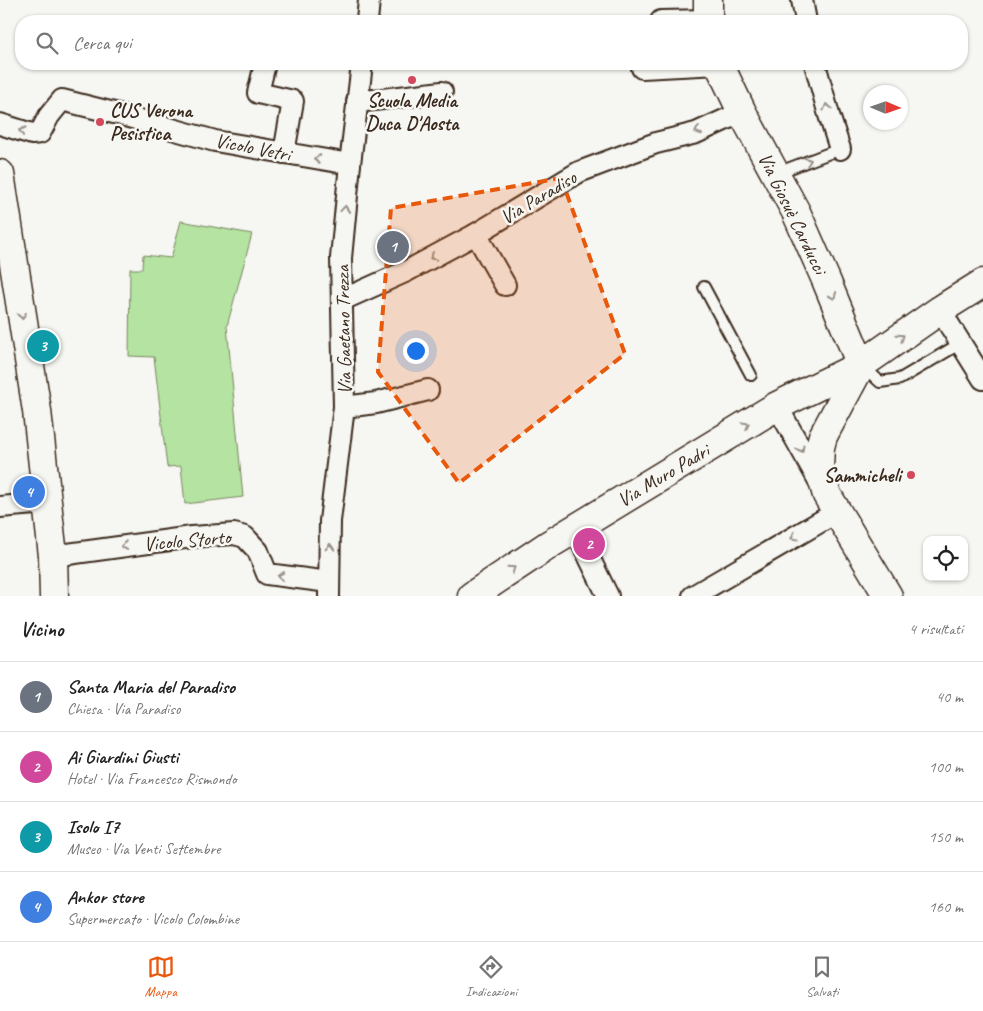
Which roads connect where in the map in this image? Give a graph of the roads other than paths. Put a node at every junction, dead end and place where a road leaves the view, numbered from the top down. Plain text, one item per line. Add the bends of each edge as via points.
1 (369, 0) edge
2 (802, 0) edge
3 (368, 15) edge
4 (805, 15) edge
5 (264, 70) edge
6 (361, 70) edge
7 (722, 70) edge
8 (817, 70) edge
9 (442, 92) dead end
10 (357, 102) junction
11 (742, 112) junction
12 (0, 124) edge
13 (840, 149) joint
14 (284, 153) junction
15 (350, 164) junction
16 (776, 173) junction
17 (0, 174) edge
18 (476, 234) junction
19 (983, 283) edge
20 (504, 285) dead end
21 (704, 287) dead end
22 (342, 300) junction
23 (940, 310) junction
24 (961, 343) junction
25 (861, 365) junction
26 (751, 376) dead end
27 (983, 379) edge
28 (428, 390) dead end
29 (770, 406) junction
30 (344, 407) junction
31 (46, 503) junction
32 (832, 504) junction
33 (0, 507) edge
34 (575, 529) junction
35 (53, 556) junction
36 (329, 589) edge
37 (54, 596) edge
38 (472, 596) edge
39 (608, 596) edge
40 (693, 596) edge
41 (888, 596) edge

1 - 3 street
2 - 4 street
5 - 14 street via 258,93 292,101
6 - 10 street, Via Gaetano Trezza
7 - 11 street, Via Giosuè Carducci
13 -> 8 street
9 - 10 street
10 - 15 street, Via Gaetano Trezza
11 - 16 street, Via Giosuè Carducci
11 -> 18 street, Via Paradiso via 696,133 656,143 579,172
14 -> 12 street, Vicolo Vetri via 214,140 62,100 40,133 32,134
16 -> 13 lane
15 -> 14 street, Vicolo Vetri
22 -> 15 street, Via Gaetano Trezza via 341,258
16 -> 25 street, Via Giosuè Carducci via 823,272
17 -> 31 street via 37,411
18 - 20 street
18 -> 22 street, Via Paradiso via 407,271
19 - 23 street, Via Muro Padri
21 - 26 lane
22 - 30 street, Via Gaetano Trezza
23 - 24 street
25 -> 23 street, Via Muro Padri
24 - 25 lane via 900,380 880,382
24 - 27 street
25 - 29 street, Via Muro Padri
25 - 32 street via 820,447 819,468
28 - 30 street
29 -> 32 street
34 -> 29 street, Via Muro Padri
36 -> 30 street, Via Gaetano Trezza via 330,521
31 - 33 street
31 - 35 street
32 -> 40 street
32 - 41 street
38 -> 34 street, Via Muro Padri
34 - 39 street
36 -> 35 street, Vicolo Storto via 267,574 258,551 245,537 234,534
35 - 37 street

